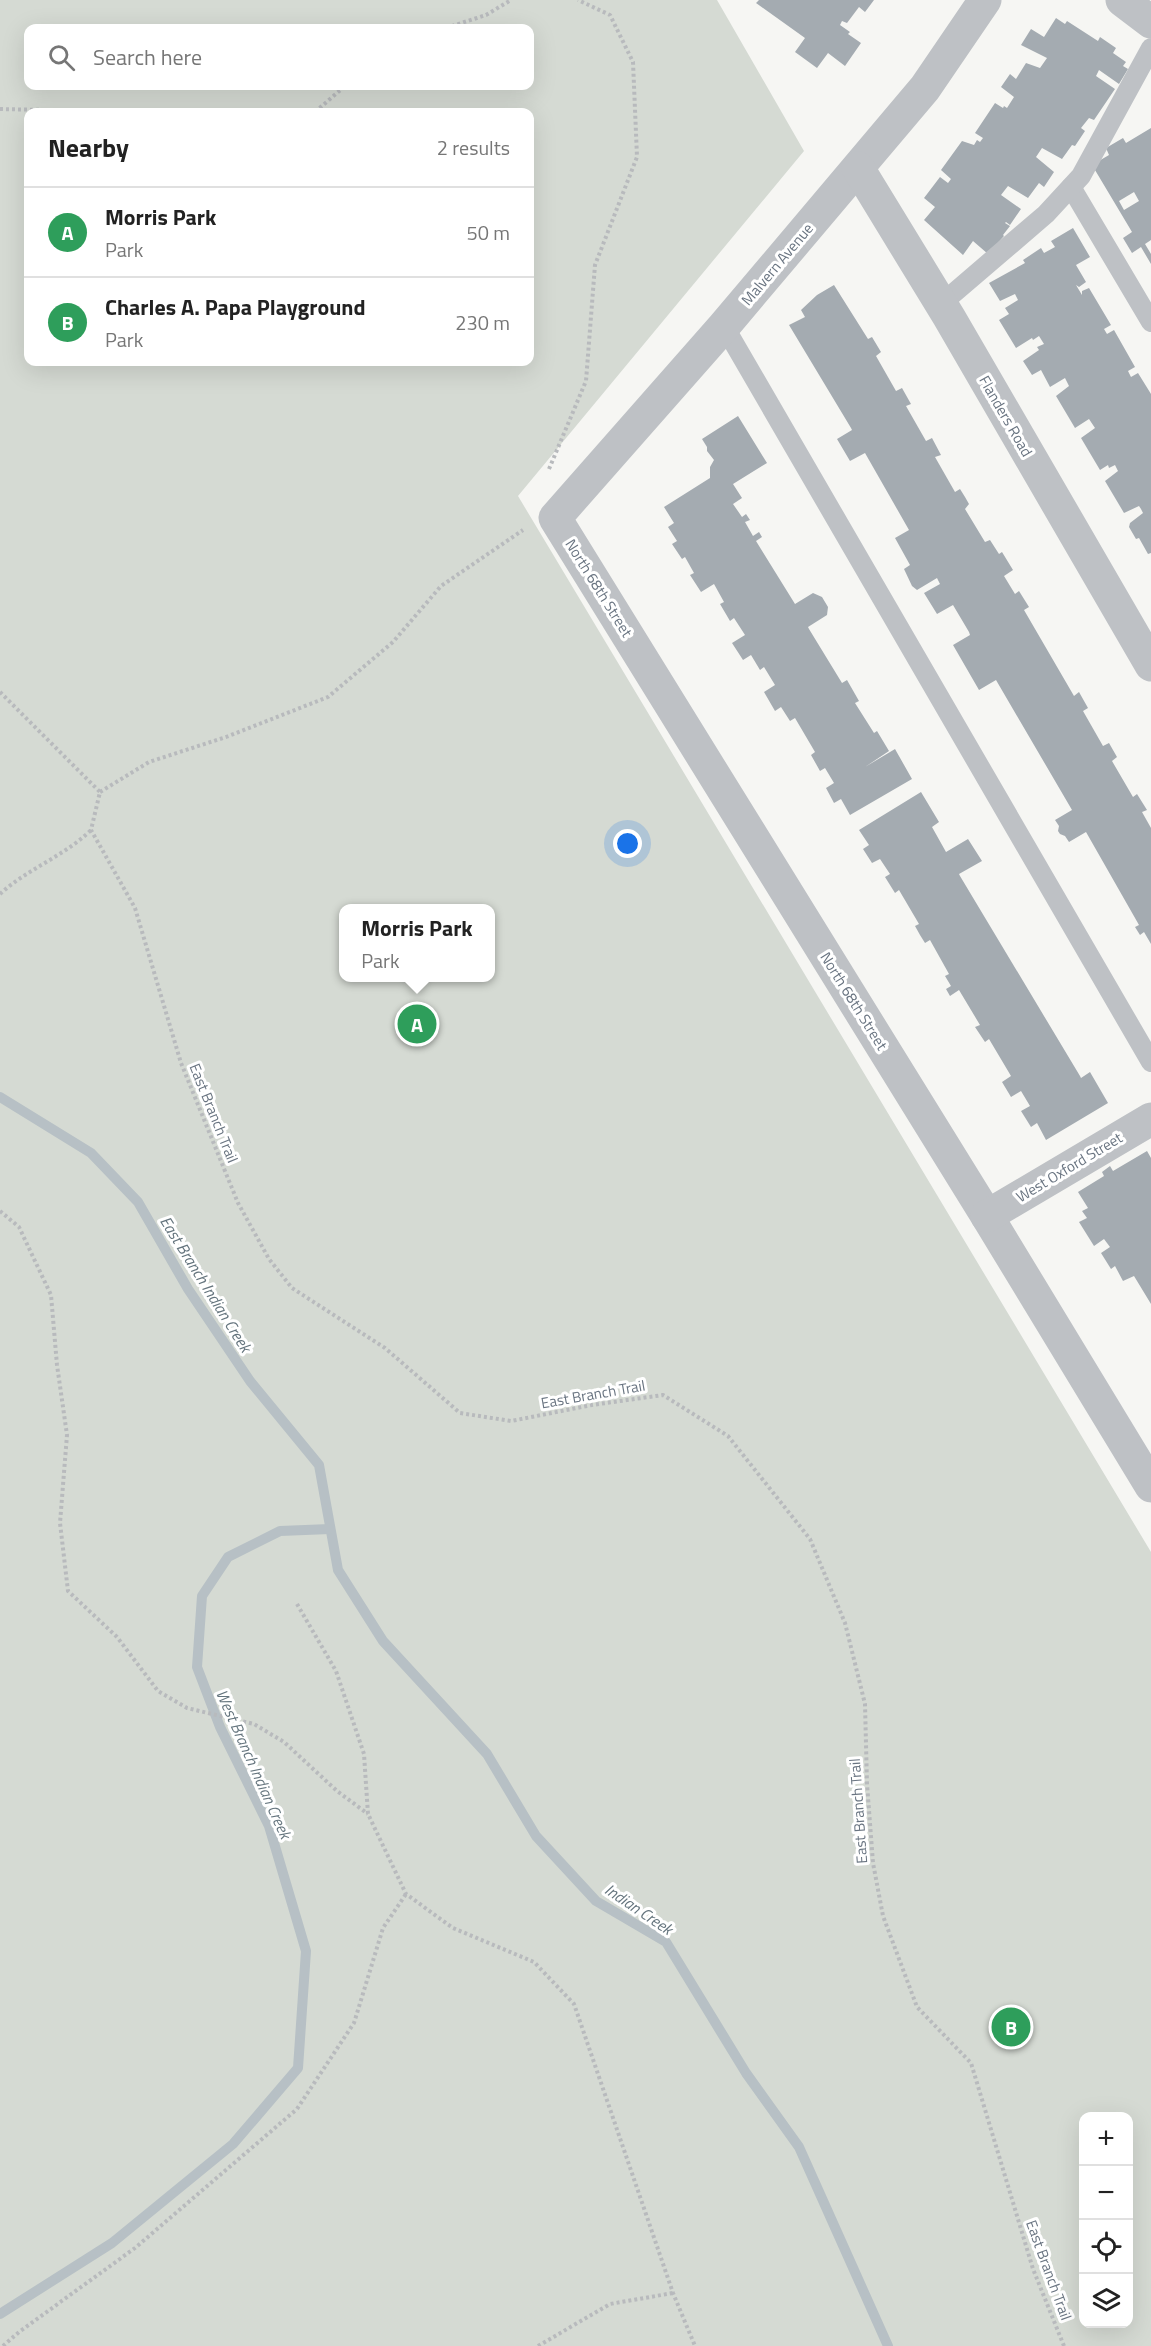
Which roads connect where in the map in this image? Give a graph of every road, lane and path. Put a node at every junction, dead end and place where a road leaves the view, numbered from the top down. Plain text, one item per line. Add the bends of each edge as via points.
1 (511, 0) edge
2 (578, 0) edge
3 (985, 0) edge
4 (1122, 0) edge
5 (1151, 22) edge
6 (458, 24) edge
7 (1151, 48) edge
8 (340, 90) edge
9 (320, 108) edge
10 (0, 110) edge
11 (24, 110) edge
12 (858, 168) junction
13 (1071, 187) junction
14 (941, 304) junction
15 (1151, 322) edge
16 (724, 327) junction
17 (545, 479) dead end
18 (542, 522) junction
19 (1151, 665) edge
20 (0, 692) edge
21 (100, 792) junction
22 (91, 830) junction
23 (0, 894) edge
24 (1151, 1062) edge
25 (1151, 1119) edge
26 (0, 1211) edge
27 (987, 1216) junction
28 (1151, 1486) edge
29 (297, 1604) dead end
30 (368, 1814) junction
31 (406, 1894) junction
32 (673, 2293) junction
33 (3, 2346) edge
34 (538, 2346) edge
35 (695, 2346) edge
36 (1064, 2346) edge

1 - 6 path via 486,15
2 - 17 path via 610,15 633,62 637,157 595,265 586,381
3 - 12 street, Malvern Avenue via 925,88
4 - 5 street
7 - 13 lane via 1081,176
8 - 9 path
10 - 11 path
12 - 14 street, Flanders Road
12 - 16 street, Malvern Avenue
13 - 14 lane
13 - 15 lane
14 - 19 street, Flanders Road
16 - 18 street, Malvern Avenue
16 - 24 lane
18 - 21 path via 441,586 393,642 328,697 149,762
18 - 27 street, North 68th Street
20 - 21 path
21 - 22 path
22 - 23 path
22 - 36 path, East Branch Trail via 135,908 182,1063 238,1203 269,1259 292,1288 385,1348 460,1413 511,1421 663,1395 728,1436 810,1539 845,1623 865,1704 873,1863 883,1916 917,2007 971,2063 1033,2269
25 - 27 street, West Oxford Street
26 - 30 path via 19,1227 51,1295 67,1435 60,1523 68,1591 117,1636 158,1691 187,1708 254,1724 284,1742
27 - 28 street, North 68th Street
29 - 30 path via 340,1681 364,1754
30 - 31 path
31 - 32 path via 453,1928 534,1962 574,2004
31 - 33 path via 382,1928 354,2023 297,2109 135,2248
32 - 34 path via 610,2304
32 - 35 path

